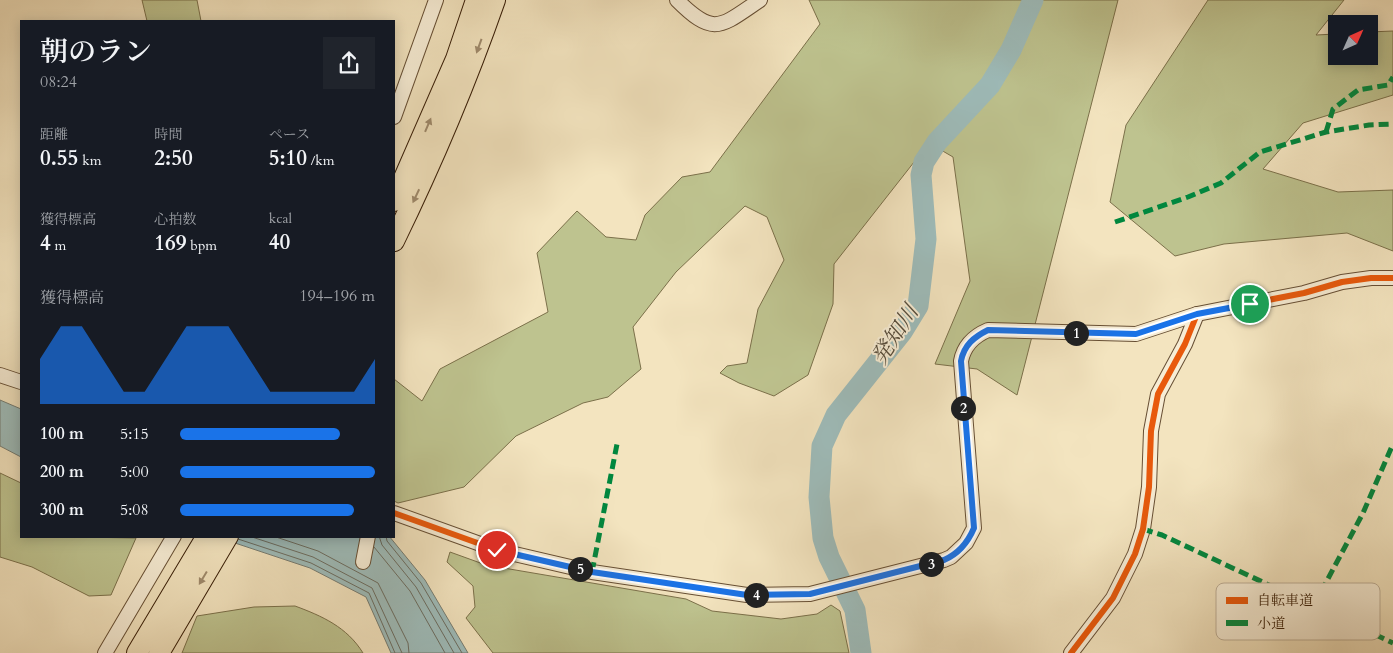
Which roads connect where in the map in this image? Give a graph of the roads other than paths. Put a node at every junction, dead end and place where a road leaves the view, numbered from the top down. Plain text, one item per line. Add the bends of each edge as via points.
1 (436, 0) edge
2 (476, 0) edge
3 (496, 0) edge
4 (677, 0) edge
5 (760, 0) edge
6 (395, 115) edge
7 (395, 199) edge
8 (395, 240) edge
9 (1393, 278) edge
10 (1197, 314) junction
11 (0, 375) edge
12 (20, 382) edge
13 (395, 513) edge
14 (173, 538) edge
15 (206, 538) edge
16 (227, 538) edge
17 (368, 538) edge
18 (363, 562) dead end
19 (145, 652) edge
20 (1072, 652) edge
21 (104, 653) edge

1 - 6 street
7 -> 2 highway via 452,68
3 -> 8 highway via 445,131
4 - 5 street via 703,23 717,25
9 - 10 street via 1356,279
10 - 13 street via 1136,334 988,330 978,334 963,350 961,361 974,528 957,552 944,560 867,581 810,594 747,595 592,572 497,550
10 - 20 street via 1158,394 1150,431 1149,488 1143,529 1135,554 1114,598
11 - 12 street
14 - 21 street
15 - 19 highway
16 -> 19 highway
17 - 18 street

